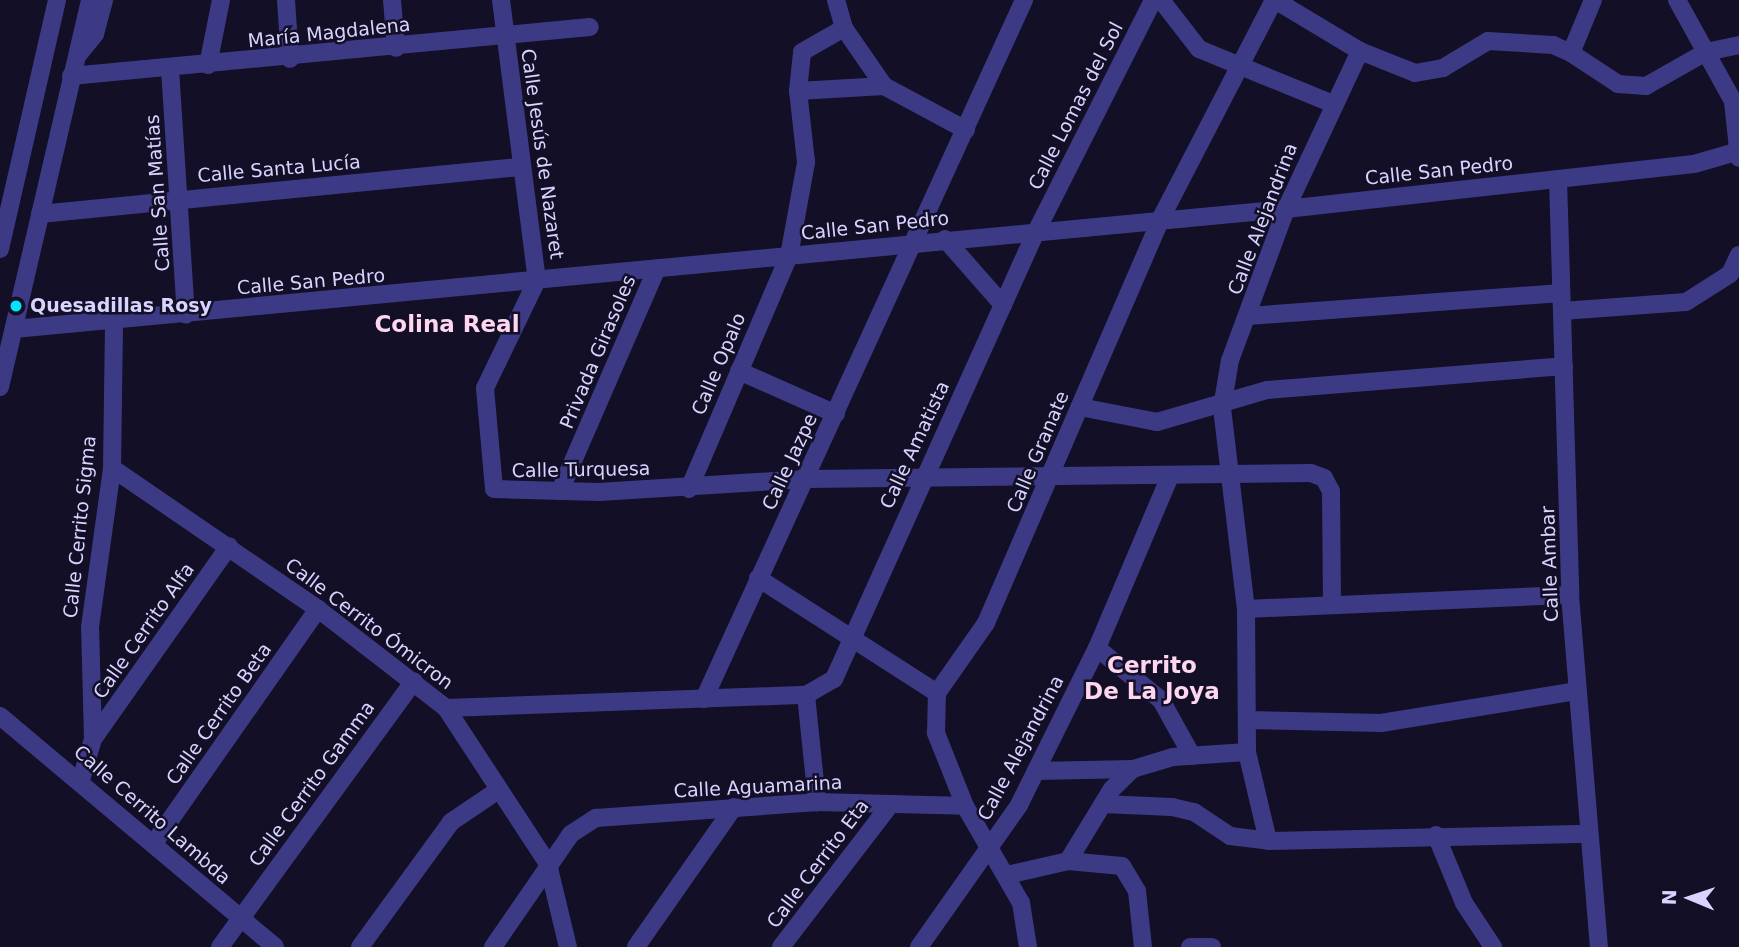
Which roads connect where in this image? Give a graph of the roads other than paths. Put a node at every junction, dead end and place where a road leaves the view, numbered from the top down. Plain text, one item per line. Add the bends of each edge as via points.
1 (57, 0) edge
2 (90, 0) edge
3 (104, 0) edge
4 (221, 0) edge
5 (286, 0) edge
6 (392, 0) edge
7 (501, 0) edge
8 (836, 0) edge
9 (1024, 0) edge
10 (1153, 0) edge
11 (1161, 0) edge
12 (1274, 0) edge
13 (1593, 0) edge
14 (1677, 0) edge
15 (590, 27) dead end
16 (844, 28) junction
17 (504, 35) junction
18 (1739, 44) edge
19 (396, 48) junction
20 (1360, 51) junction
21 (1706, 52) junction
22 (1571, 53) junction
23 (76, 57) junction
24 (290, 59) junction
25 (208, 65) junction
26 (1243, 67) junction
27 (170, 69) junction
28 (71, 76) junction
29 (884, 86) junction
30 (798, 91) junction
31 (1736, 95) edge
32 (1333, 104) junction
33 (966, 130) junction
34 (1738, 153) edge
35 (522, 167) junction
36 (1558, 178) junction
37 (180, 200) junction
38 (1286, 209) junction
39 (40, 214) junction
40 (1161, 218) junction
41 (1037, 230) junction
42 (945, 239) junction
43 (914, 242) junction
44 (0, 249) edge
45 (1739, 255) edge
46 (789, 256) junction
47 (657, 268) junction
48 (537, 280) junction
49 (1562, 302) junction
50 (1003, 305) junction
51 (186, 314) junction
52 (1248, 316) junction
53 (114, 320) junction
54 (14, 329) junction
55 (1564, 366) junction
56 (739, 371) junction
57 (0, 387) edge
58 (1080, 407) junction
59 (1222, 408) junction
60 (836, 414) junction
61 (112, 468) junction
62 (1231, 475) junction
63 (923, 477) junction
64 (1169, 478) junction
65 (807, 479) junction
66 (1048, 481) junction
67 (689, 489) junction
68 (560, 491) junction
69 (229, 546) junction
70 (758, 578) junction
71 (1570, 595) junction
72 (1332, 605) junction
73 (318, 609) junction
74 (1246, 610) junction
75 (852, 634) junction
76 (1097, 648) junction
77 (414, 681) junction
78 (1577, 691) junction
79 (937, 693) junction
80 (806, 695) junction
81 (704, 699) junction
82 (446, 708) junction
83 (0, 716) edge
84 (1249, 720) junction
85 (93, 739) junction
86 (1247, 752) junction
87 (1192, 756) junction
88 (1133, 769) junction
89 (1036, 771) junction
90 (80, 780) junction
91 (498, 791) junction
92 (817, 802) junction
93 (1103, 804) junction
94 (889, 806) junction
95 (965, 806) junction
96 (734, 807) junction
97 (1588, 834) junction
98 (1436, 835) junction
99 (1269, 842) junction
100 (154, 843) junction
101 (991, 845) junction
102 (1068, 862) junction
103 (548, 864) junction
104 (1007, 875) junction
105 (240, 918) junction
106 (220, 947) edge
107 (275, 947) edge
108 (360, 947) edge
109 (493, 947) edge
110 (568, 947) edge
111 (636, 947) edge
112 (781, 947) edge
113 (919, 947) edge
114 (1028, 947) edge
115 (1143, 947) edge
116 (1190, 947) edge
117 (1212, 947) edge
118 (1493, 947) edge
119 (1583, 947) edge
120 (1599, 947) edge

1 - 44 street
2 - 23 street
3 - 23 street via 95,34
4 - 25 street
5 - 24 street
6 - 19 street
7 - 17 street, Calle Jesús de Nazaret
8 - 16 street
9 - 33 street, Calle Jazpe
10 - 41 street, Calle Lomas del Sol
11 - 26 street via 1199,49
12 - 20 street
12 - 26 street, Calle Granate
13 - 22 street
14 - 21 street
15 - 17 street, María Magdalena
16 - 29 street
16 - 30 street, Calle Opalo via 802,52
17 - 19 street, María Magdalena
17 - 35 street, Calle Jesús de Nazaret
18 - 21 street
19 - 24 street, María Magdalena
20 - 22 street via 1415,73 1443,68 1488,41 1553,45
20 - 32 street, Calle Alejandrina
21 - 22 street via 1646,86 1618,84
21 - 31 street
23 - 28 street
24 - 25 street, María Magdalena
25 - 27 street, María Magdalena
26 - 32 street
26 - 40 street, Calle Granate
27 - 28 street, María Magdalena
27 - 37 street, Calle San Matías
28 - 39 street
29 - 30 street
29 - 33 street
30 - 46 street, Calle Opalo via 806,162
31 - 34 street
32 - 38 street, Calle Alejandrina
33 - 43 street, Calle Jazpe
34 - 36 street, Calle San Pedro via 1694,164
35 - 37 street, Calle Santa Lucía
35 - 48 street, Calle Jesús de Nazaret
36 - 38 street, Calle San Pedro
36 - 49 street, Calle Ambar
37 - 39 street, Calle Santa Lucía
37 - 51 street, Calle San Matías
38 - 40 street, Calle San Pedro
38 - 52 street, Calle Alejandrina
39 - 54 street
40 - 41 street, Calle San Pedro
40 - 58 street, Calle Granate
41 - 42 street, Calle San Pedro
41 - 50 street, Calle Amatista
42 - 43 street, Calle San Pedro
42 - 50 street
43 - 46 street, Calle San Pedro
43 - 60 street, Calle Jazpe
45 - 49 street via 1730,274 1686,302
46 - 47 street, Calle San Pedro
46 - 56 street, Calle Opalo
47 - 48 street, Calle San Pedro
47 - 68 street, Privada Girasoles
48 - 51 street, Calle San Pedro
48 - 68 street, Calle Turquesa via 490,367 488,448 494,489
49 - 52 street
49 - 55 street, Calle Ambar
50 - 63 street, Calle Amatista
51 - 53 street, Calle San Pedro
52 - 59 street, Calle Alejandrina
53 - 54 street, Calle San Pedro
53 - 61 street, Calle Cerrito Sigma
54 - 57 street
55 - 59 street via 1267,390
55 - 71 street, Calle Ambar
56 - 60 street
56 - 67 street, Calle Opalo
58 - 59 street via 1157,422
58 - 66 street, Calle Granate
59 - 62 street
60 - 65 street, Calle Jazpe
61 - 69 street, Calle Cerrito Ómicron
61 - 85 street, Calle Cerrito Sigma via 90,627
62 - 64 street, Calle Turquesa
62 - 72 street, Calle Turquesa via 1311,473 1329,483
62 - 74 street
63 - 65 street, Calle Turquesa
63 - 66 street, Calle Turquesa
63 - 75 street, Calle Amatista
64 - 66 street, Calle Turquesa
64 - 76 street, Calle Alejandrina
65 - 67 street, Calle Turquesa
65 - 70 street, Calle Jazpe
66 - 79 street, Calle Granate via 986,623
67 - 68 street, Calle Turquesa
69 - 73 street, Calle Cerrito Ómicron
69 - 85 street, Calle Cerrito Alfa
70 - 75 street
70 - 81 street, Calle Jazpe
71 - 72 street
71 - 78 street, Calle Ambar
72 - 74 street
73 - 77 street, Calle Cerrito Ómicron
73 - 100 street, Calle Cerrito Beta
74 - 84 street
75 - 79 street
75 - 80 street, Calle Amatista via 834,679
76 - 87 street via 1161,700
76 - 89 street, Calle Alejandrina
77 - 82 street, Calle Cerrito Ómicron
77 - 105 street, Calle Cerrito Gamma
78 - 84 street via 1381,723
78 - 97 street, Calle Ambar
79 - 95 street via 936,733
80 - 81 street
80 - 92 street
81 - 82 street
82 - 91 street, Calle Cerrito Ómicron
83 - 90 street, Calle Cerrito Lambda
84 - 86 street
85 - 90 street, Calle Cerrito Sigma
86 - 87 street
86 - 99 street
87 - 88 street
88 - 89 street
88 - 93 street
89 - 101 street, Calle Alejandrina
90 - 100 street, Calle Cerrito Lambda
91 - 103 street, Calle Cerrito Ómicron
91 - 108 street via 451,822
92 - 94 street, Calle Aguamarina
92 - 96 street, Calle Aguamarina
93 - 99 street via 1194,812 1230,836
93 - 102 street
94 - 95 street, Calle Aguamarina
94 - 112 street, Calle Cerrito Eta
95 - 101 street
96 - 103 street, Calle Aguamarina via 596,818 571,834
96 - 111 street
97 - 98 street
97 - 120 street, Calle Ambar
98 - 99 street
98 - 118 street via 1464,903
100 - 105 street, Calle Cerrito Lambda
101 - 104 street
101 - 113 street, Calle Alejandrina
102 - 104 street
102 - 115 street via 1122,866 1137,891
103 - 109 street
103 - 110 street, Calle Cerrito Ómicron
104 - 114 street via 1021,903
105 - 106 street, Calle Cerrito Gamma
105 - 107 street, Calle Cerrito Lambda
116 - 117 street
119 - 120 street

